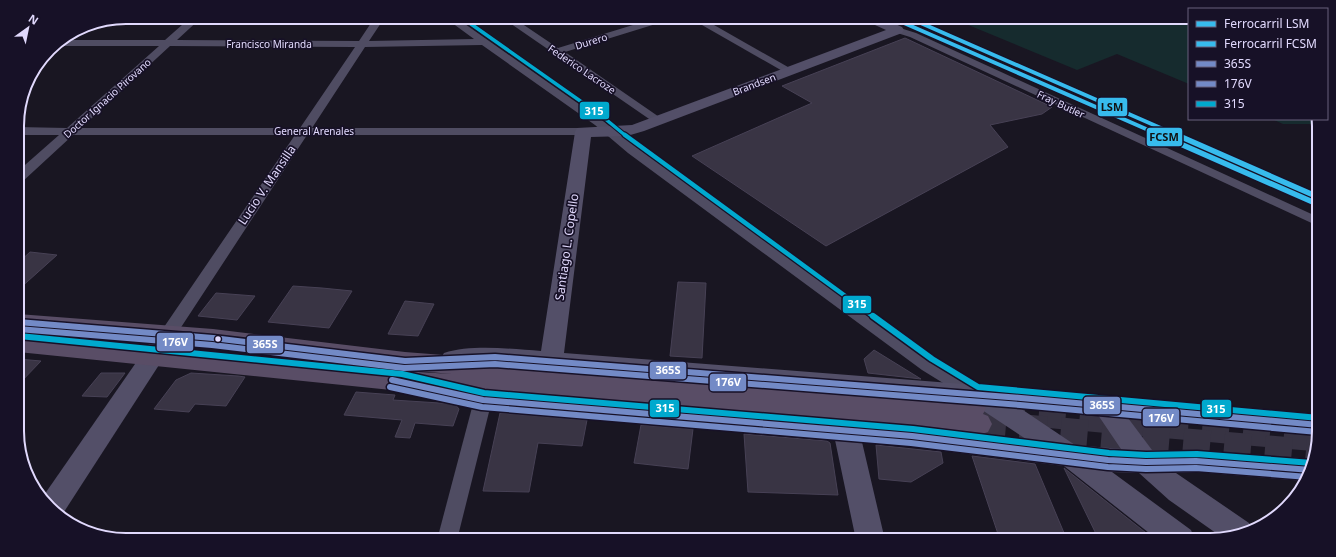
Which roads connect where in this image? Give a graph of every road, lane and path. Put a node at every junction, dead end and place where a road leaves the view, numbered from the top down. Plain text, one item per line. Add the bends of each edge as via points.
1 (188, 24) edge
2 (376, 24) edge
3 (459, 24) edge
4 (517, 24) edge
5 (646, 24) edge
6 (706, 24) edge
7 (884, 24) edge
8 (897, 30) junction
9 (483, 42) junction
10 (66, 43) edge
11 (167, 44) junction
12 (363, 44) junction
13 (558, 51) junction
14 (790, 71) junction
15 (659, 121) junction
16 (24, 130) edge
17 (70, 130) junction
18 (303, 131) junction
19 (583, 132) junction
20 (610, 133) junction
21 (24, 173) edge
22 (1312, 219) edge
23 (24, 322) edge
24 (168, 334) junction
25 (24, 344) edge
26 (155, 356) junction
27 (551, 361) junction
28 (403, 371) junction
29 (483, 400) junction
30 (1105, 405) junction
31 (976, 409) junction
32 (1312, 424) edge
33 (846, 431) junction
34 (1071, 456) junction
35 (1146, 462) junction
36 (1305, 469) edge
37 (54, 503) edge
38 (1236, 530) edge
39 (449, 533) edge
40 (869, 533) edge
41 (1173, 533) edge

1 - 11 street, Doctor Ignacio Pirovano
2 - 12 street, Lucio V. Mansilla
3 - 9 street
4 - 13 street, Federico Lacroze
5 - 13 street, Durero
6 - 14 street
7 - 8 street, Fray Butler
8 - 14 street, Brandsen
8 - 22 street, Fray Butler via 913,35
9 - 12 street, Francisco Miranda
9 - 20 street
10 - 11 street, Francisco Miranda
11 - 12 street, Francisco Miranda
11 - 17 street, Doctor Ignacio Pirovano
12 - 18 street, Lucio V. Mansilla
13 - 15 street, Federico Lacroze
14 - 15 street, Brandsen
15 - 20 street, Brandsen via 627,131
16 - 17 street, General Arenales
17 - 18 street, General Arenales
17 - 21 street, Doctor Ignacio Pirovano
18 - 19 street, General Arenales
18 - 24 street, Lucio V. Mansilla
19 - 20 street, General Arenales
19 - 27 street, Santiago L. Copello
20 - 31 street via 928,365
23 - 24 main road
24 - 26 street
24 - 28 main road
25 - 26 main road
26 - 28 main road
26 - 37 street
27 - 28 street via 495,358
27 - 31 street
28 - 29 street
28 - 31 main road
29 - 33 street
29 - 39 street
30 - 31 street
30 - 32 street
30 - 35 street
31 - 34 street via 1013,416
33 - 34 street via 912,436
33 - 40 street
34 - 35 street
34 - 41 street
35 - 36 street via 1196,460
35 - 38 street via 1172,487

